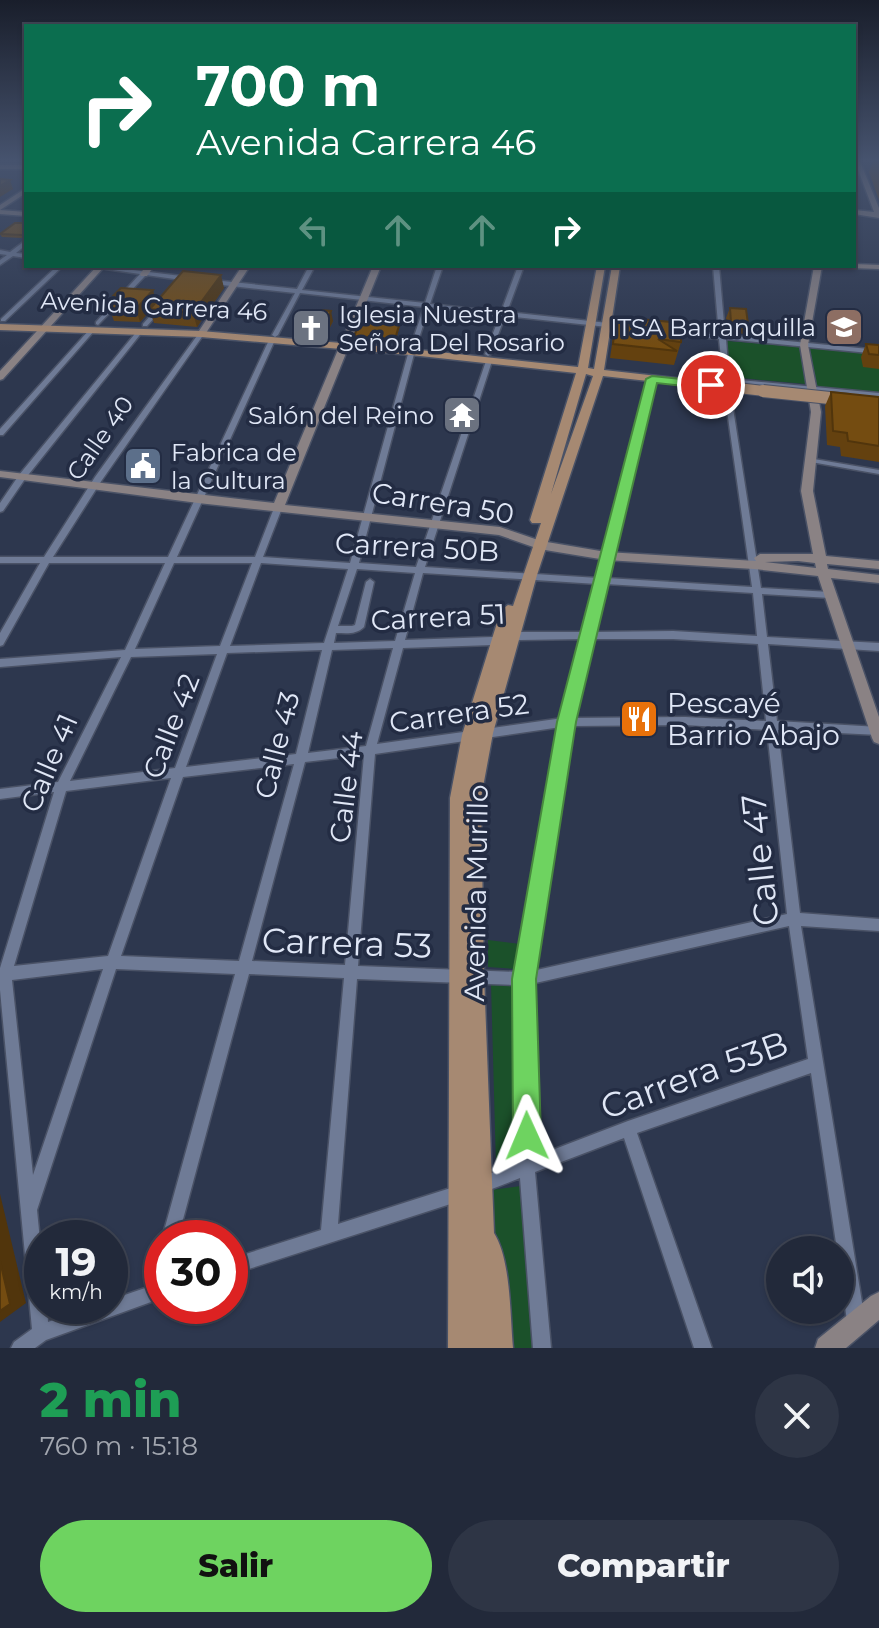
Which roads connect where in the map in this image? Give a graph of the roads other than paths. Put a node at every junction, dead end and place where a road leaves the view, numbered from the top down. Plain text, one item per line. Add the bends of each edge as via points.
1 (24, 244) edge
2 (0, 252) edge
3 (12, 254) junction
4 (24, 256) edge
5 (0, 263) edge
6 (856, 266) edge
7 (879, 267) edge
8 (58, 268) edge
9 (99, 268) edge
10 (106, 268) edge
11 (148, 268) edge
12 (244, 268) edge
13 (311, 268) edge
14 (376, 268) edge
15 (439, 268) edge
16 (520, 268) edge
17 (601, 268) edge
18 (616, 268) edge
19 (716, 268) edge
20 (818, 268) edge
21 (144, 274) junction
22 (184, 279) junction
23 (196, 280) edge
24 (208, 281) edge
25 (232, 284) junction
26 (175, 290) edge
27 (296, 292) junction
28 (362, 300) junction
29 (165, 301) edge
30 (426, 308) junction
31 (502, 315) junction
32 (1, 323) edge
33 (592, 324) junction
34 (46, 326) junction
35 (95, 326) junction
36 (608, 326) junction
37 (143, 328) junction
38 (642, 329) edge
39 (656, 330) edge
40 (203, 331) junction
41 (722, 337) junction
42 (274, 338) junction
43 (344, 344) junction
44 (804, 345) junction
45 (413, 349) junction
46 (879, 352) edge
47 (488, 358) junction
48 (600, 366) junction
49 (583, 368) junction
50 (0, 377) edge
51 (652, 379) junction
52 (726, 379) junction
53 (707, 382) junction
54 (727, 389) junction
55 (814, 394) junction
56 (878, 399) edge
57 (853, 403) edge
58 (0, 433) edge
59 (811, 460) junction
60 (0, 468) edge
61 (879, 472) edge
62 (0, 474) edge
63 (24, 474) junction
64 (95, 483) junction
65 (200, 495) junction
66 (280, 504) junction
67 (0, 509) edge
68 (369, 511) junction
69 (435, 520) junction
70 (536, 540) junction
71 (607, 552) junction
72 (47, 559) junction
73 (171, 559) junction
74 (819, 559) junction
75 (0, 560) edge
76 (257, 560) junction
77 (835, 560) junction
78 (753, 561) junction
79 (800, 564) junction
80 (354, 565) junction
81 (879, 565) edge
82 (420, 569) junction
83 (524, 574) junction
84 (823, 574) junction
85 (839, 575) junction
86 (879, 579) edge
87 (602, 580) junction
88 (370, 582) dead end
89 (757, 590) junction
90 (830, 595) junction
91 (332, 629) junction
92 (587, 636) junction
93 (505, 638) junction
94 (764, 641) junction
95 (0, 642) edge
96 (401, 643) junction
97 (847, 645) junction
98 (328, 647) junction
99 (879, 647) edge
100 (226, 651) junction
101 (128, 653) junction
102 (0, 663) edge
103 (567, 722) junction
104 (774, 727) junction
105 (478, 734) junction
106 (878, 734) edge
107 (370, 750) junction
108 (301, 758) junction
109 (178, 772) junction
110 (61, 788) junction
111 (0, 794) edge
112 (794, 919) junction
113 (879, 925) edge
114 (111, 962) junction
115 (244, 968) junction
116 (2, 969) edge
117 (352, 972) junction
118 (465, 975) junction
119 (524, 979) junction
120 (815, 1064) junction
121 (628, 1129) junction
122 (527, 1168) junction
123 (471, 1189) junction
124 (29, 1210) junction
125 (480, 1215) junction
126 (175, 1220) edge
127 (329, 1234) junction
128 (248, 1261) edge
129 (469, 1281) junction
130 (144, 1296) edge
131 (879, 1304) edge
132 (857, 1323) junction
133 (41, 1333) junction
134 (20, 1348) edge
135 (462, 1348) edge
136 (480, 1348) edge
137 (499, 1348) edge
138 (542, 1348) edge
139 (703, 1348) edge
140 (827, 1348) edge

1 - 3 street
2 - 3 street
3 - 4 street
3 - 5 street
6 - 7 street
8 - 32 street
9 - 34 street
10 - 21 street
11 - 21 street
12 - 25 street, Calle 40
13 - 27 street, Calle 41
14 - 28 street, Calle 42
15 - 30 street, Calle 43
16 - 31 street, Calle 44
17 - 33 main road, Avenida Murillo
18 - 36 main road, Avenida Murillo
19 - 41 street
20 - 44 street
21 - 22 street
21 - 35 street
22 - 23 street
22 - 26 street
24 - 25 street
25 - 27 street
25 - 40 street, Calle 40
27 - 28 street
27 - 42 street, Calle 41
28 - 30 street
28 - 43 street, Calle 42
29 - 37 street
30 - 31 street
30 - 45 street, Calle 43
31 - 33 street
31 - 47 street, Calle 44
32 - 34 main road, Avenida Carrera 46
33 - 36 street
33 - 49 main road, Avenida Murillo
34 - 35 main road, Avenida Carrera 46
34 - 50 street
35 - 37 main road, Avenida Carrera 46
35 - 58 street
36 - 38 street
36 - 48 main road, Avenida Murillo
37 - 40 main road, Avenida Carrera 46
37 - 63 street
39 - 41 street
40 - 42 main road, Avenida Carrera 46
40 - 64 street, Calle 40
41 - 44 street
41 - 52 street
42 - 43 main road, Avenida Carrera 46
42 - 65 street, Calle 41
43 - 45 main road, Avenida Carrera 46
43 - 66 street, Calle 42
44 - 46 street
44 - 55 street
45 - 47 main road, Avenida Carrera 46
45 - 68 street, Calle 43
47 - 49 main road, Avenida Carrera 46
47 - 69 street, Calle 44
48 - 49 main road, Avenida Carrera 46
48 - 51 main road, Avenida Carrera 46
48 - 53 main road, Avenida Carrera 46
48 - 70 main road, Avenida Murillo
49 - 70 main road, Avenida Murillo
51 - 53 main road, Avenida Carrera 46
51 - 71 street
52 - 53 street
52 - 55 street
53 - 54 street
53 - 56 main road, Avenida Carrera 46, bridge
54 - 55 street
54 - 78 street, Calle 47
55 - 56 street
55 - 57 street
55 - 59 street
59 - 61 street
59 - 74 street via 807,491
60 - 63 street, Carrera 50
62 - 63 street, Carrera 50
63 - 64 street, Carrera 50
63 - 67 street
64 - 65 street, Carrera 50
64 - 72 street, Calle 40
65 - 66 street, Carrera 50
65 - 73 street, Calle 41
66 - 68 street, Carrera 50
66 - 76 street, Calle 42
68 - 69 street, Carrera 50
68 - 80 street, Calle 43
69 - 70 street, Carrera 50
69 - 82 street, Calle 44
70 - 71 street, Carrera 50
70 - 83 main road, Avenida Murillo
71 - 78 street, Carrera 50
71 - 87 street
72 - 73 street, Carrera 50B
72 - 75 street, Carrera 50B
72 - 95 street, Calle 40
73 - 76 street, Carrera 50B
73 - 101 street, Calle 41
74 - 77 street, Carrera 50
74 - 79 street, Carrera 50
74 - 84 street
76 - 80 street, Carrera 50B
76 - 100 street, Calle 42
77 - 81 street, Carrera 50
77 - 85 street via 828,567
78 - 79 street, Carrera 50
78 - 89 street, Calle 47
79 - 84 street, Carrera 50
80 - 82 street, Carrera 50B
80 - 91 street, Calle 43
82 - 83 street, Carrera 50B
82 - 96 street, Calle 44
83 - 87 street, Carrera 50B
83 - 93 main road, Avenida Murillo
84 - 85 street, Carrera 50
84 - 90 street
85 - 86 street, Carrera 50
87 - 89 street, Carrera 50B
87 - 92 street
88 - 91 street via 359,627
89 - 90 street, Carrera 50B
89 - 94 street, Calle 47
90 - 97 street
91 - 98 street, Calle 43
92 - 93 street, Carrera 51
92 - 94 street, Carrera 51
92 - 103 street
93 - 96 street, Carrera 51
93 - 105 main road, Avenida Murillo
94 - 97 street, Carrera 51
94 - 104 street, Calle 47
96 - 98 street, Carrera 51
96 - 107 street, Calle 44
97 - 99 street, Carrera 51
97 - 106 street
98 - 100 street, Carrera 51
98 - 108 street, Calle 43
100 - 101 street, Carrera 51
100 - 109 street, Calle 42
101 - 102 street, Carrera 51
101 - 110 street, Calle 41
103 - 104 street, Carrera 52
103 - 105 street, Carrera 52
103 - 119 street
104 - 106 street, Carrera 52
104 - 112 street, Calle 47
105 - 107 street, Carrera 52
105 - 118 main road, Avenida Murillo via 459,798
107 - 108 street, Carrera 52
107 - 117 street, Calle 44
108 - 109 street, Carrera 52
108 - 115 street, Calle 43
109 - 110 street, Carrera 52
109 - 114 street, Calle 42
110 - 111 street, Carrera 52
110 - 116 street, Calle 41
112 - 113 street, Carrera 53
112 - 119 street, Carrera 53
112 - 120 street, Calle 47
114 - 115 street, Carrera 53
114 - 116 street, Carrera 53
114 - 124 street, Calle 42
115 - 117 street, Carrera 53
115 - 126 street, Calle 43
116 - 124 street, Calle 41
117 - 118 street, Carrera 53
117 - 127 street, Calle 44
118 - 119 street, Carrera 53
118 - 123 main road, Avenida Murillo
119 - 122 street
120 - 121 street, Carrera 53B
120 - 132 street, Calle 47
121 - 122 street, Carrera 53B
121 - 139 street
122 - 123 street, Carrera 53B
122 - 138 street
123 - 125 main road, Avenida Murillo
123 - 127 street, Carrera 53B
123 - 129 main road, Avenida Murillo
124 - 133 street, Calle 41
125 - 129 main road, Avenida Murillo
125 - 137 main road via 494,1281
127 - 128 street, Carrera 53B
129 - 135 main road, Avenida Murillo
129 - 136 main road, Avenida Murillo
130 - 133 street
131 - 132 street
132 - 140 street
133 - 134 street

